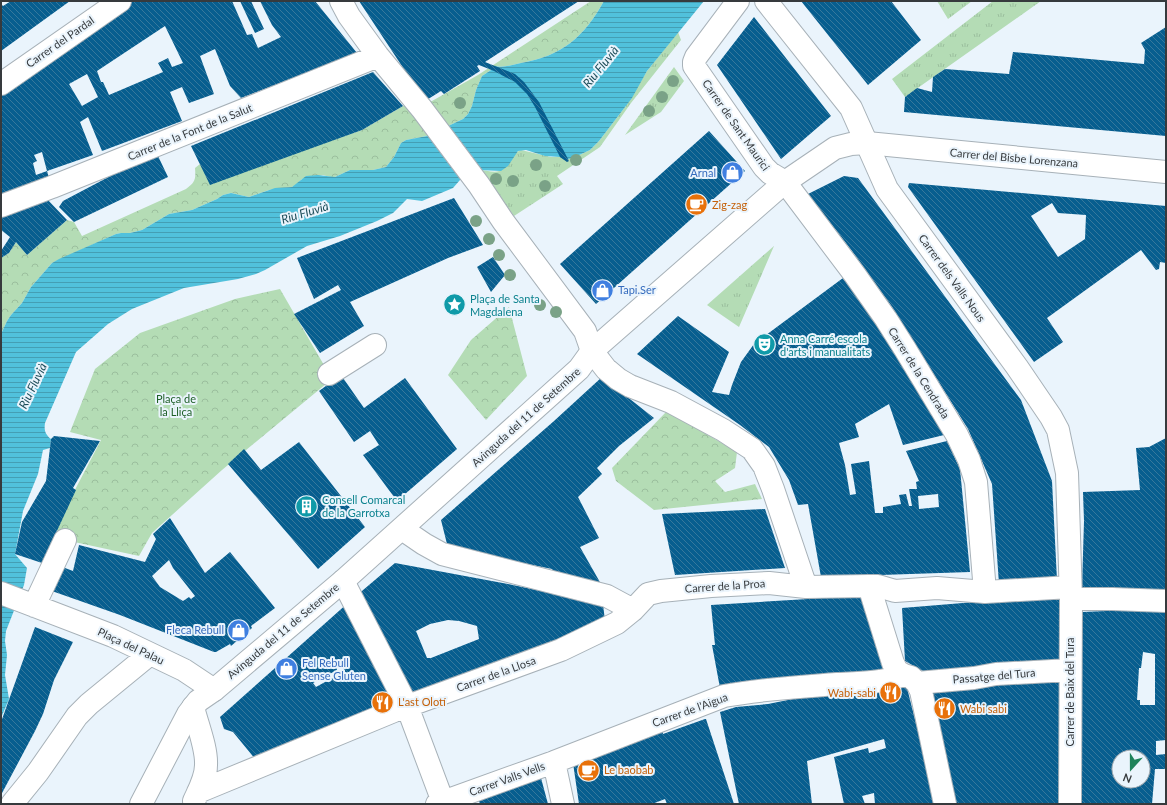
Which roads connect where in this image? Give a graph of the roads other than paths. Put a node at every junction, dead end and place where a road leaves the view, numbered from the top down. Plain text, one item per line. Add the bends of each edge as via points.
1 (120, 1) edge
2 (341, 1) edge
3 (738, 1) edge
4 (766, 1) edge
5 (378, 56) junction
6 (1, 84) edge
7 (865, 143) junction
8 (1166, 172) edge
9 (785, 182) junction
10 (1, 206) edge
11 (375, 345) dead end
12 (592, 351) junction
13 (329, 374) dead end
14 (402, 529) junction
15 (65, 540) dead end
16 (343, 581) junction
17 (870, 586) junction
18 (806, 587) junction
19 (1070, 589) junction
20 (895, 591) junction
21 (985, 592) junction
22 (18, 600) edge
23 (1166, 601) edge
24 (633, 610) junction
25 (877, 611) junction
26 (150, 654) junction
27 (1070, 670) junction
28 (910, 679) junction
29 (214, 690) junction
30 (407, 706) junction
31 (193, 707) junction
32 (554, 762) junction
33 (195, 800) edge
34 (440, 803) edge
35 (12, 804) edge
36 (141, 804) edge
37 (563, 804) edge
38 (945, 804) edge
39 (1070, 804) edge

1 - 6 street, Carrer del Pardal
2 - 5 street
3 - 9 street, Carrer de Sant Maurici via 694,62 694,66 764,167
4 - 7 street, Carrer dels Valls Nous via 844,98 857,120
5 - 10 street, Carrer de la Font de la Salut
5 - 12 street via 422,109 585,331
7 - 8 street, Carrer del Bisbe Lorenzana
7 - 9 street, Avinguda del 11 de Setembre via 835,148
7 - 19 street, Carrer dels Valls Nous via 887,189 1017,367 1058,430 1067,473
9 - 12 street, Avinguda del 11 de Setembre
9 - 21 street, Carrer de la Cendrada via 881,313 957,435 976,482
11 - 13 street
12 - 14 street, Avinguda del 11 de Setembre via 579,369
12 - 18 street via 618,379 671,402 752,449 764,466 774,489
14 - 16 street, Avinguda del 11 de Setembre
14 - 24 street via 442,554 607,596
15 - 22 street
16 - 29 street, Avinguda del 11 de Setembre
16 - 30 street
17 - 18 street, Carrer de la Proa
17 - 20 street, Carrer de la Proa
17 - 25 street
18 - 24 street, Carrer de la Proa via 770,583 661,591 648,594
19 - 21 street, Carrer de la Proa
19 - 23 street, Carrer de la Proa via 1112,599
19 - 27 street, Carrer de Baix del Tura
20 - 21 street, Carrer de la Proa via 937,588
20 - 25 street via 882,599
22 - 26 street, Plaça del Palau via 113,636
24 - 30 street, Carrer de la Llosa via 617,623 561,650
25 - 28 street via 893,663 897,671
26 - 29 street, Plaça del Palau via 184,670
26 - 35 street via 77,716
27 - 28 street, Passatge del Tura via 996,674 974,678
27 - 39 street, Carrer de Baix del Tura
28 - 32 street, Carrer de l'Aigua via 724,696
28 - 38 street via 921,691
29 - 31 street
30 - 33 street, Carrer de la Llosa
30 - 34 street
31 - 33 street via 206,753 204,777
31 - 36 street
32 - 34 street, Carrer Valls Vells
32 - 37 street

